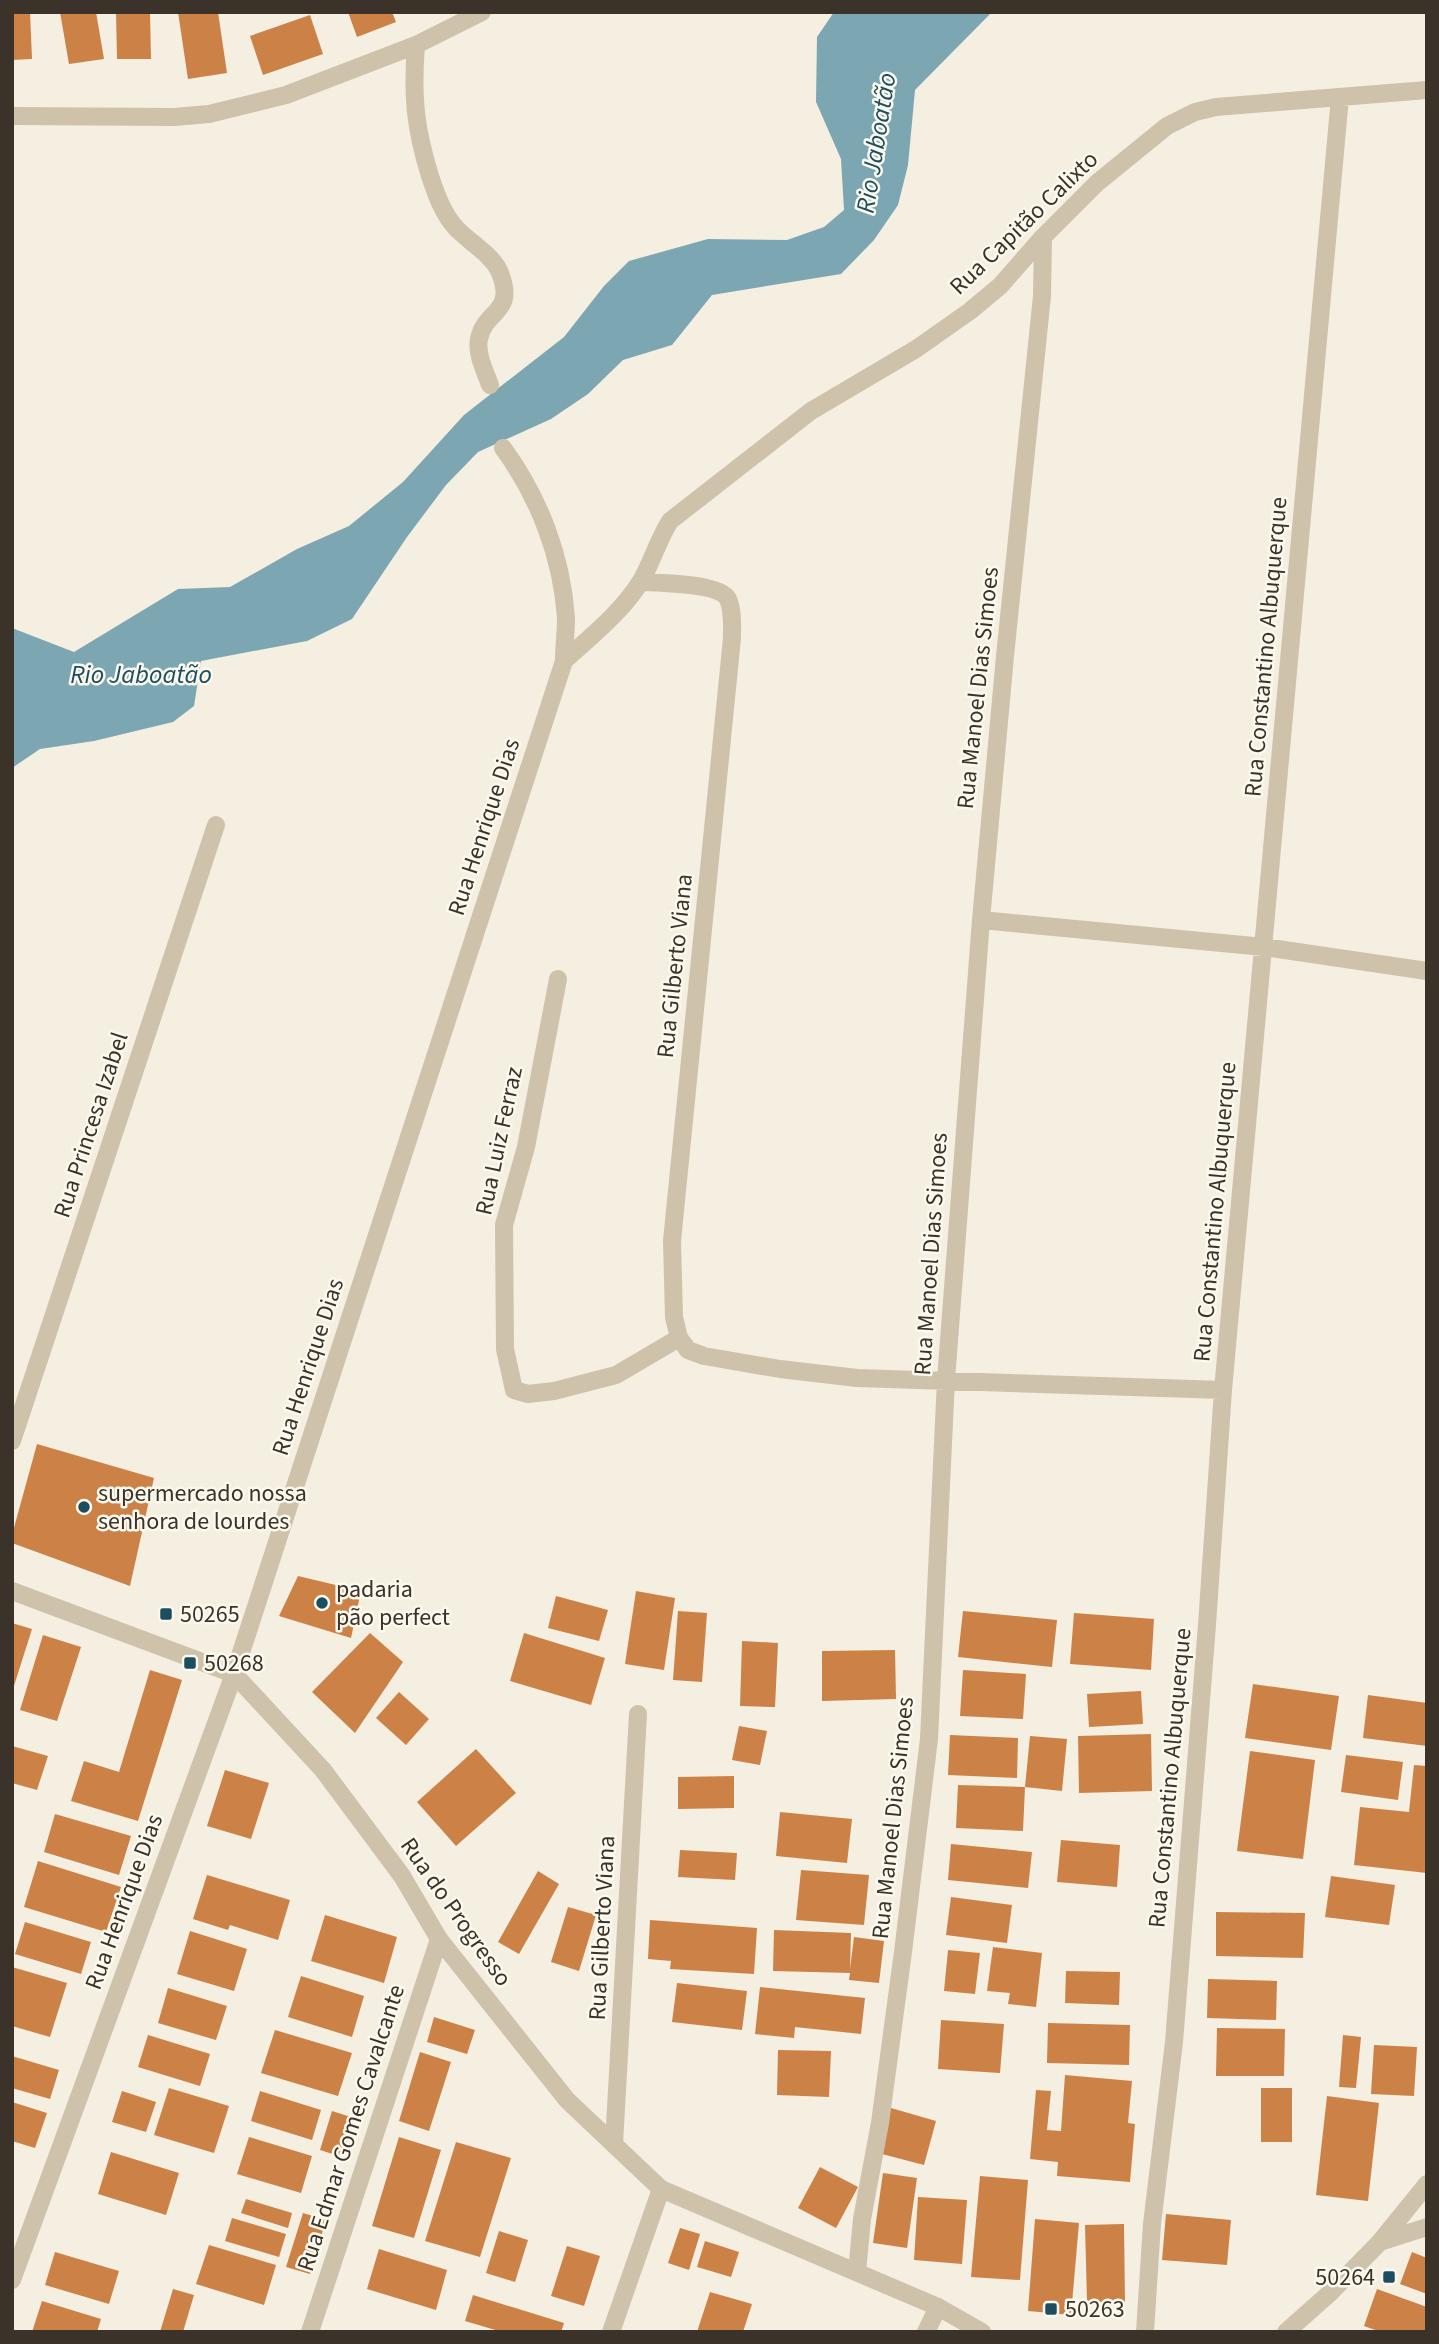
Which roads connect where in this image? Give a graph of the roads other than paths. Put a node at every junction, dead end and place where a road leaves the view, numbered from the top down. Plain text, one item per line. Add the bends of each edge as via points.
1 (482, 12) edge
2 (416, 45) junction
3 (1427, 90) edge
4 (1340, 97) junction
5 (12, 116) edge
6 (1043, 237) junction
7 (490, 385) dead end
8 (503, 448) dead end
9 (640, 582) junction
10 (595, 632) joint
11 (564, 661) junction
12 (216, 825) dead end
13 (981, 920) junction
14 (1264, 947) junction
15 (1427, 971) edge
16 (558, 979) dead end
17 (679, 1338) junction
18 (946, 1380) junction
19 (1223, 1390) junction
20 (12, 1441) edge
21 (12, 1591) edge
22 (234, 1674) junction
23 (638, 1714) dead end
24 (439, 1939) junction
25 (614, 2144) junction
26 (1427, 2184) edge
27 (661, 2189) junction
28 (1427, 2227) edge
29 (1380, 2242) junction
30 (857, 2272) junction
31 (12, 2280) edge
32 (938, 2308) junction
33 (310, 2332) edge
34 (611, 2332) edge
35 (926, 2332) edge
36 (982, 2332) edge
37 (1145, 2332) edge
38 (1286, 2332) edge

1 - 2 street
2 - 5 street via 286,95 209,114
2 - 7 street via 414,111 437,199 455,228 500,271 505,297 479,341
3 - 4 street, Rua Capitão Calixto
4 - 6 street, Rua Capitão Calixto via 1242,103 1195,112 1167,126 1107,175
4 - 14 street, Rua Constantino Albuquerque
6 - 9 street, Rua Capitão Calixto via 1000,286 970,311 811,411 670,521
6 - 13 street, Rua Manoel Dias Simoes via 1042,296
8 - 11 street via 528,487 554,549 566,617
9 - 10 street, Rua Capitão Calixto
9 - 17 street, Rua Gilberto Viana via 696,586 724,594 732,625 671,1241
10 - 11 street, Rua Henrique Dias
11 - 22 street, Rua Henrique Dias
12 - 20 street, Rua Princesa Izabel
13 - 14 street
13 - 18 street, Rua Manoel Dias Simoes
14 - 15 street
14 - 19 street, Rua Constantino Albuquerque
16 - 17 street, Rua Luiz Ferraz via 526,1147 504,1225 505,1349 514,1390 528,1394 554,1391 617,1375
17 - 18 street via 688,1350 736,1362 858,1378
18 - 19 street
18 - 30 street, Rua Manoel Dias Simoes via 929,1739
19 - 37 street, Rua Constantino Albuquerque via 1174,2042 1152,2224
21 - 22 street, Rua do Progresso
22 - 24 street, Rua do Progresso via 323,1770 402,1877
22 - 31 street, Rua Henrique Dias
23 - 25 street, Rua Gilberto Viana
24 - 25 street, Rua do Progresso via 567,2100
24 - 33 street, Rua Edmar Gomes Cavalcante
25 - 27 street, Rua do Progresso
26 - 29 street
27 - 30 street, Rua do Progresso
27 - 34 street
28 - 29 street
29 - 38 street
30 - 32 street, Rua do Progresso
32 - 35 street
32 - 36 street, Rua do Progresso

